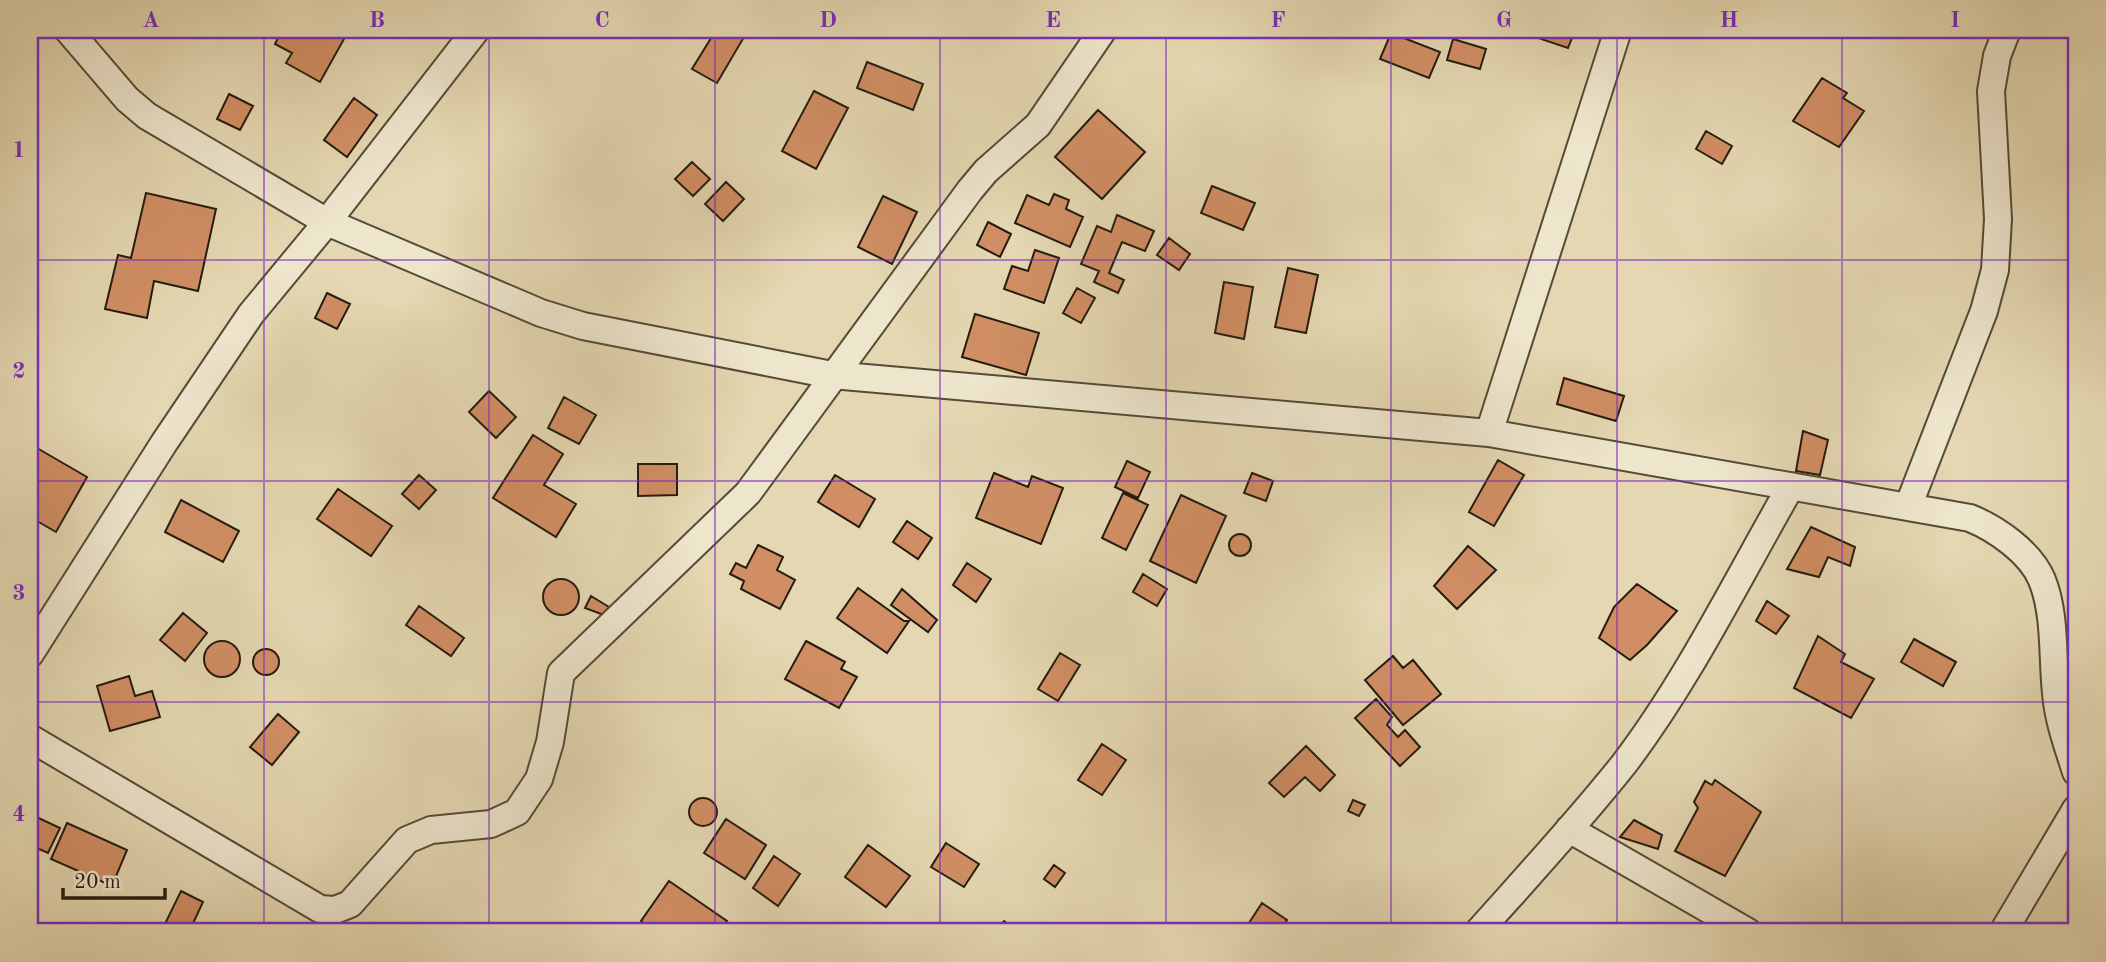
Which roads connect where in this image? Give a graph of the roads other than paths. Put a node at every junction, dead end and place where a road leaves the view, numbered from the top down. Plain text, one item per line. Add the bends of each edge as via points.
1 (68, 30) edge
2 (476, 30) edge
3 (1103, 30) edge
4 (1618, 30) edge
5 (2007, 30) edge
6 (327, 222) junction
7 (832, 375) junction
8 (1489, 433) junction
9 (1791, 486) junction
10 (1908, 507) junction
11 (30, 654) edge
12 (30, 738) edge
13 (2076, 772) edge
14 (2076, 809) edge
15 (1570, 829) junction
16 (1478, 932) edge
17 (1748, 932) edge
18 (2003, 932) edge

1 - 6 street via 127,99 148,116
2 - 6 street
3 - 7 street via 1038,125 986,171
4 - 8 street
5 - 10 street via 1990,91 1998,219 1995,270 1984,312
6 - 7 street via 541,313 583,326
6 - 11 street via 244,325
7 - 8 street
7 - 12 street via 748,493 561,673 539,779 517,812 491,824 431,830 407,840 350,904 335,911 320,909
8 - 9 street
9 - 10 street
9 - 15 street via 1679,681 1625,762
10 - 13 street via 1982,523 2019,548 2042,579 2051,619 2056,696
14 - 18 street
15 - 16 street
15 - 17 street

